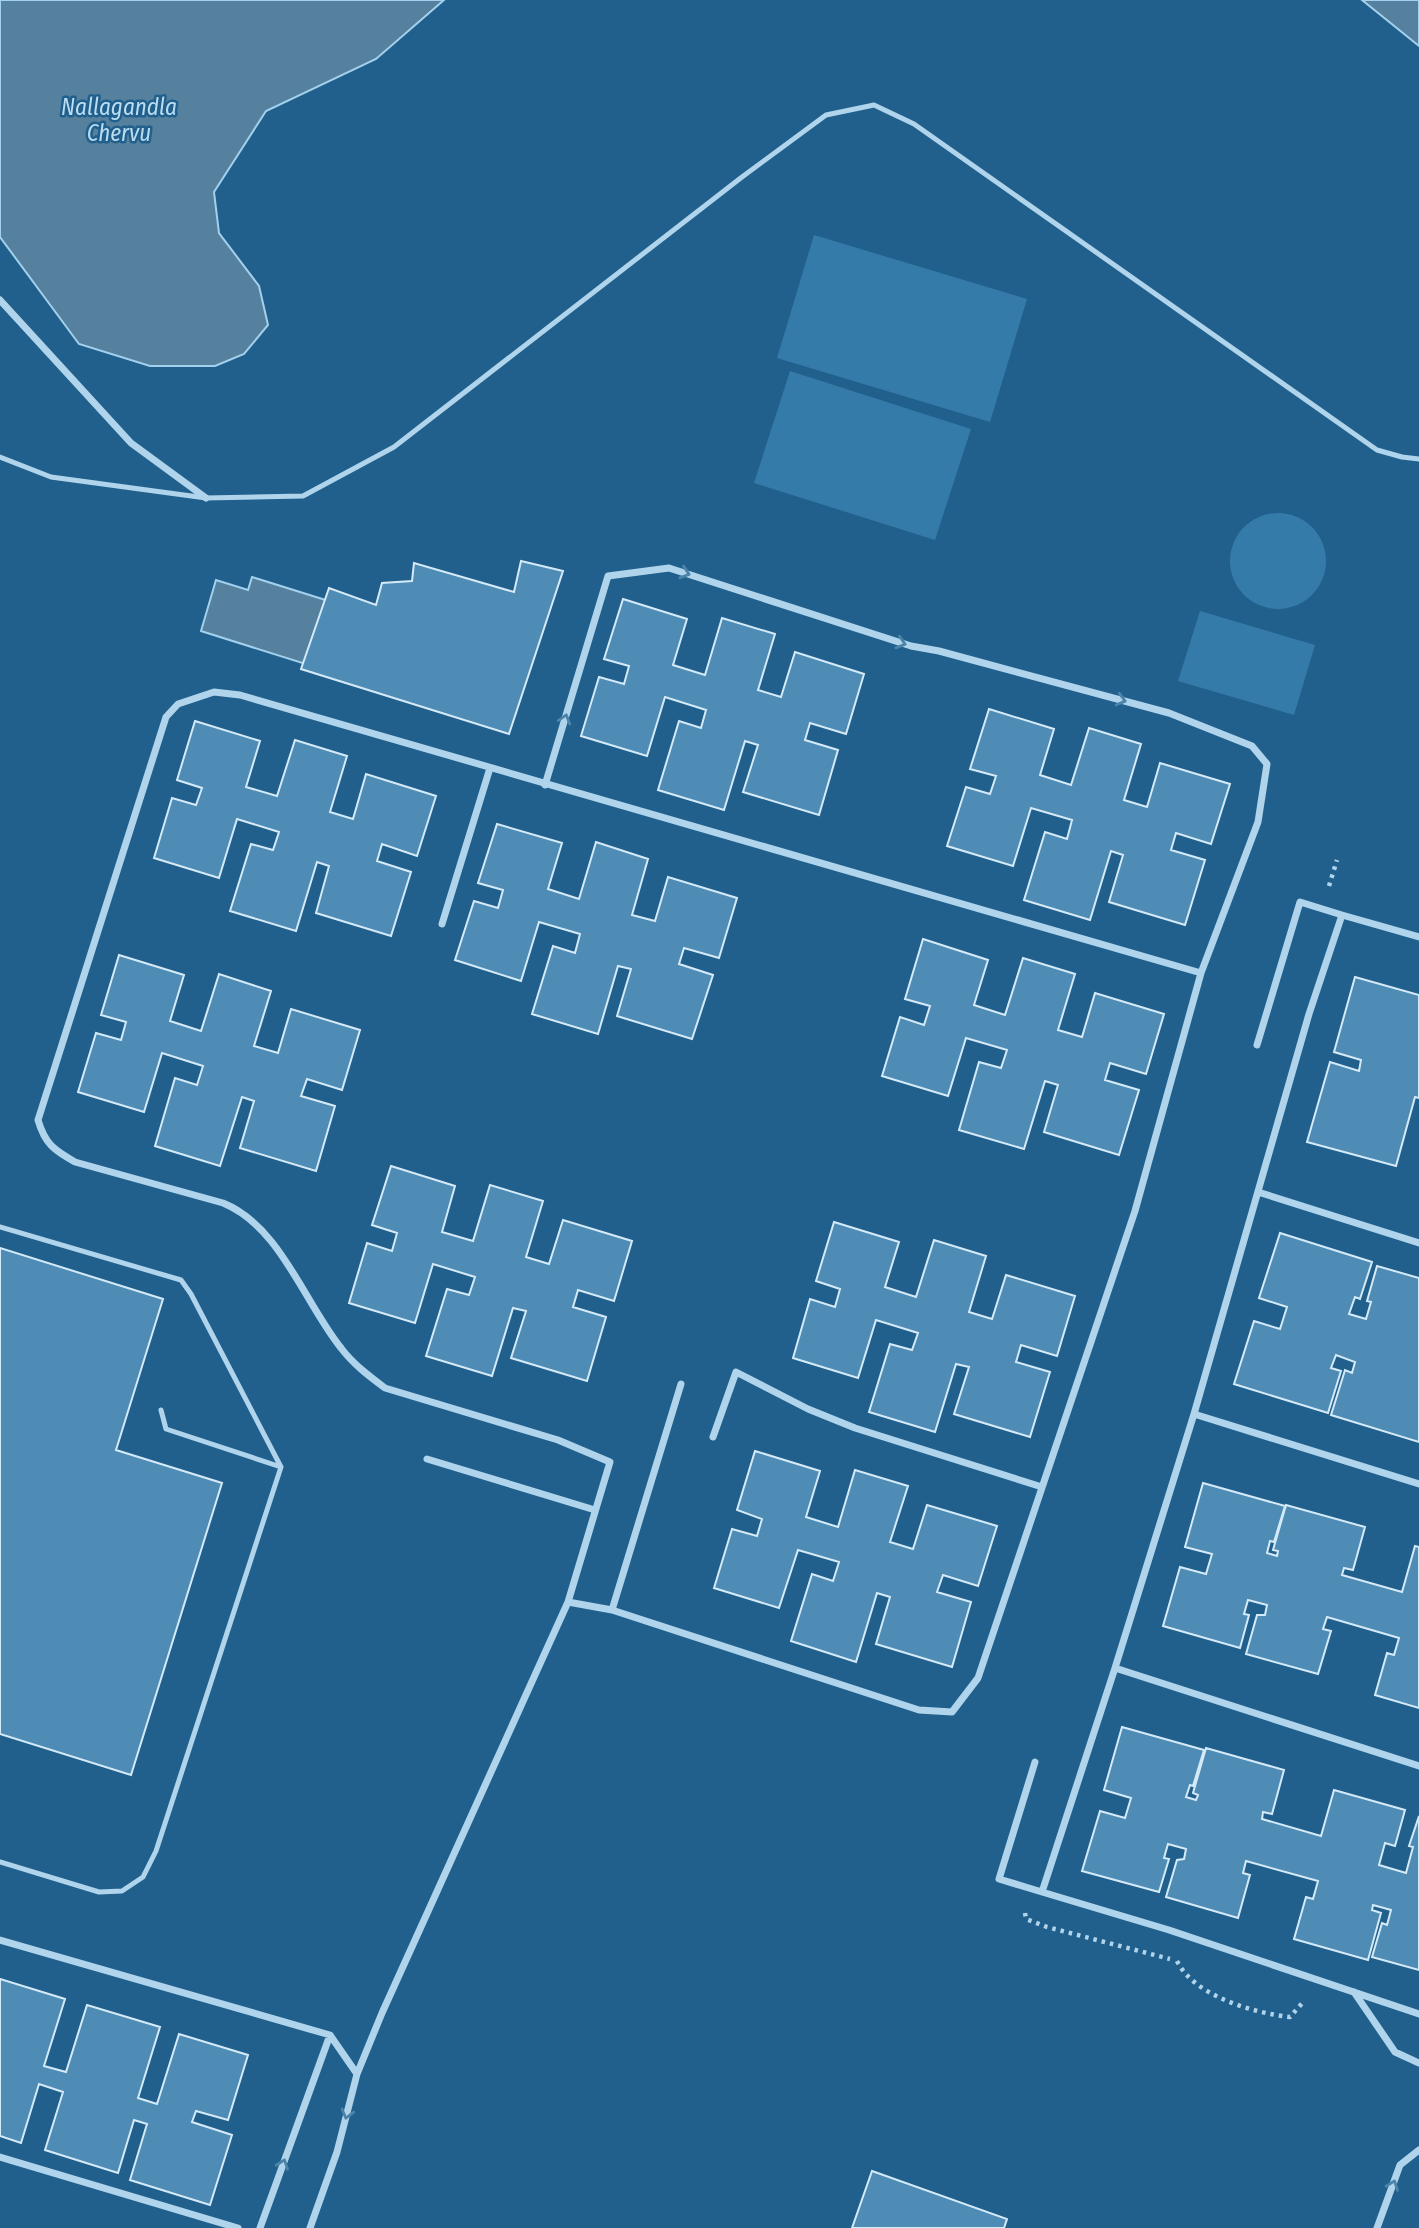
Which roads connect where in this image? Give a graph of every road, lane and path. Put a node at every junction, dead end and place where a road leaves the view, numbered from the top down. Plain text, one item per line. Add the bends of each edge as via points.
1 (0, 300) edge
2 (0, 457) edge
3 (1419, 459) edge
4 (206, 498) junction
5 (490, 768) junction
6 (545, 785) junction
7 (1342, 915) junction
8 (442, 924) dead end
9 (1419, 937) edge
10 (1201, 973) junction
11 (1257, 1045) dead end
12 (1258, 1192) junction
13 (0, 1227) edge
14 (1419, 1243) edge
15 (681, 1384) dead end
16 (161, 1410) dead end
17 (1194, 1414) junction
18 (713, 1437) dead end
19 (427, 1459) dead end
20 (281, 1467) junction
21 (1419, 1484) edge
22 (1042, 1487) junction
23 (596, 1510) junction
24 (569, 1602) junction
25 (612, 1609) junction
26 (1115, 1668) junction
27 (1035, 1762) dead end
28 (1419, 1766) edge
29 (0, 1862) edge
30 (1042, 1892) junction
31 (0, 1940) edge
32 (1177, 1961) dead end
33 (1354, 1992) junction
34 (1306, 1999) dead end
35 (1419, 2014) edge
36 (330, 2035) junction
37 (1419, 2063) edge
38 (358, 2074) junction
39 (1419, 2150) edge
40 (0, 2157) edge
41 (238, 2228) edge
42 (260, 2228) edge
43 (310, 2228) edge
44 (1377, 2228) edge

1 - 4 street via 131,443
2 - 4 lane via 51,477
3 - 4 lane via 1377,450 914,124 874,104 826,115 394,447 303,496
5 - 6 street
5 - 8 street
5 - 23 street via 240,695 214,692 178,704 166,717 37,1120 43,1139 75,1162 240,1210 267,1235 342,1350 385,1388 558,1440 610,1462
6 - 10 street
6 -> 10 street via 608,576 669,568 912,646 1169,713 1252,746 1267,764 1258,822
7 - 9 street
7 - 11 street via 1300,902
7 - 12 street
10 - 22 street via 1135,1211
12 - 14 street
12 - 17 street
13 - 20 lane via 181,1280
15 - 25 street
16 - 20 lane via 166,1429
17 - 21 street
17 - 26 street
18 - 22 street via 736,1372 855,1429
19 - 23 street
20 - 29 lane via 156,1851 143,1877 122,1891 99,1892
22 - 25 street via 978,1678 952,1712 919,1710
23 - 24 street
24 - 25 street
24 - 38 street
26 - 28 street
26 - 30 street
27 - 30 street via 999,1879
30 - 33 street
31 - 36 street
32 - 34 path via 1183,1972 1210,1992 1245,2008 1290,2017
33 - 35 street
33 - 37 street via 1395,2052
36 - 38 street
42 -> 36 street
38 -> 43 street
44 -> 39 street via 1400,2165
40 - 41 street

